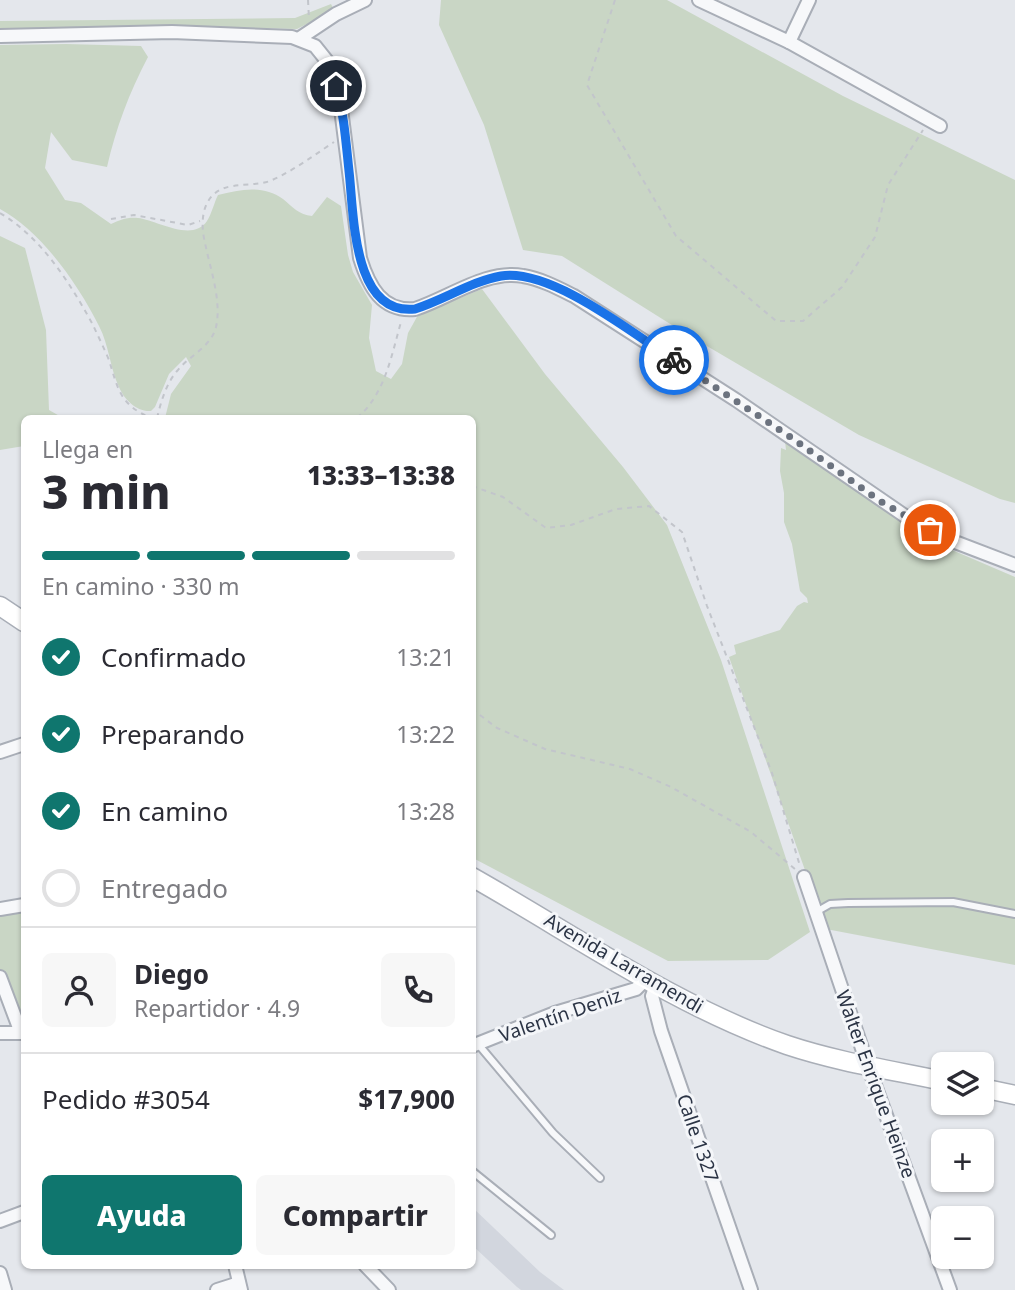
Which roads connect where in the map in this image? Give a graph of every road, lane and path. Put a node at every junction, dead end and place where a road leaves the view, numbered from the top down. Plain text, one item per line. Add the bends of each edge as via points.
1 (308, 0) edge
2 (365, 0) edge
3 (615, 0) edge
4 (699, 0) edge
5 (809, 0) edge
6 (311, 30) junction
7 (0, 36) edge
8 (300, 38) junction
9 (789, 42) junction
10 (934, 123) joint
11 (345, 135) junction
12 (0, 213) edge
13 (111, 219) dead end
14 (201, 220) junction
15 (404, 310) junction
16 (145, 415) edge
17 (158, 415) edge
18 (360, 415) edge
19 (476, 487) edge
20 (1015, 565) edge
21 (0, 607) edge
22 (21, 620) edge
23 (476, 712) edge
24 (21, 745) edge
25 (0, 752) edge
26 (804, 877) junction
27 (476, 879) edge
28 (21, 906) edge
29 (0, 909) edge
30 (816, 912) junction
31 (1015, 914) edge
32 (0, 977) edge
33 (651, 982) junction
34 (21, 1028) edge
35 (0, 1033) edge
36 (21, 1033) edge
37 (476, 1045) edge
38 (476, 1046) edge
39 (868, 1066) junction
40 (931, 1078) edge
41 (994, 1091) edge
42 (1015, 1095) edge
43 (476, 1174) edge
44 (600, 1178) dead end
45 (21, 1213) edge
46 (0, 1221) edge
47 (551, 1235) dead end
48 (235, 1269) edge
49 (369, 1269) edge
50 (0, 1273) edge
51 (240, 1286) edge
52 (5, 1290) edge
53 (217, 1290) edge
54 (389, 1290) edge
55 (751, 1290) edge
56 (950, 1290) edge

1 - 6 path
2 - 6 street
3 - 10 path via 587,85 676,236 776,321 803,321 842,287 875,237 888,185
4 - 9 street
5 - 9 street
6 - 8 street
7 - 8 street via 172,32
8 - 11 street via 315,46 327,61
9 - 10 street
11 - 14 path via 265,183 231,186 212,194
11 - 15 street via 364,272 379,298
12 - 16 path via 27,233 68,282 100,340 117,389 130,407
13 - 14 path via 134,215 188,225
14 - 17 path via 217,324 213,337 177,370
15 - 18 path via 385,379
15 - 20 street via 426,306 490,278 524,276 552,285 736,400 905,516
19 - 26 path via 503,497 546,527 572,525 616,509 649,506 682,532 772,773
21 - 22 main road
23 - 26 path via 497,728 545,748 630,769 671,788 751,832
24 - 25 street
26 - 30 street, Walter Enrique Heinze
27 - 33 main road, Avenida Larramendi
28 - 29 street
30 - 31 lane via 830,904 953,902
30 - 39 street, Walter Enrique Heinze
32 - 34 street
33 - 37 street, Valentín Deniz
33 - 39 main road, Avenida Larramendi via 763,1036
33 - 55 street, Calle 1327 via 661,1031
35 - 36 street
38 - 44 lane
39 - 40 main road, Avenida Larramendi
39 - 56 street, Walter Enrique Heinze
41 - 42 main road
43 - 47 lane
45 - 46 street
48 - 51 street
49 - 54 street
50 - 52 street
51 - 53 street

